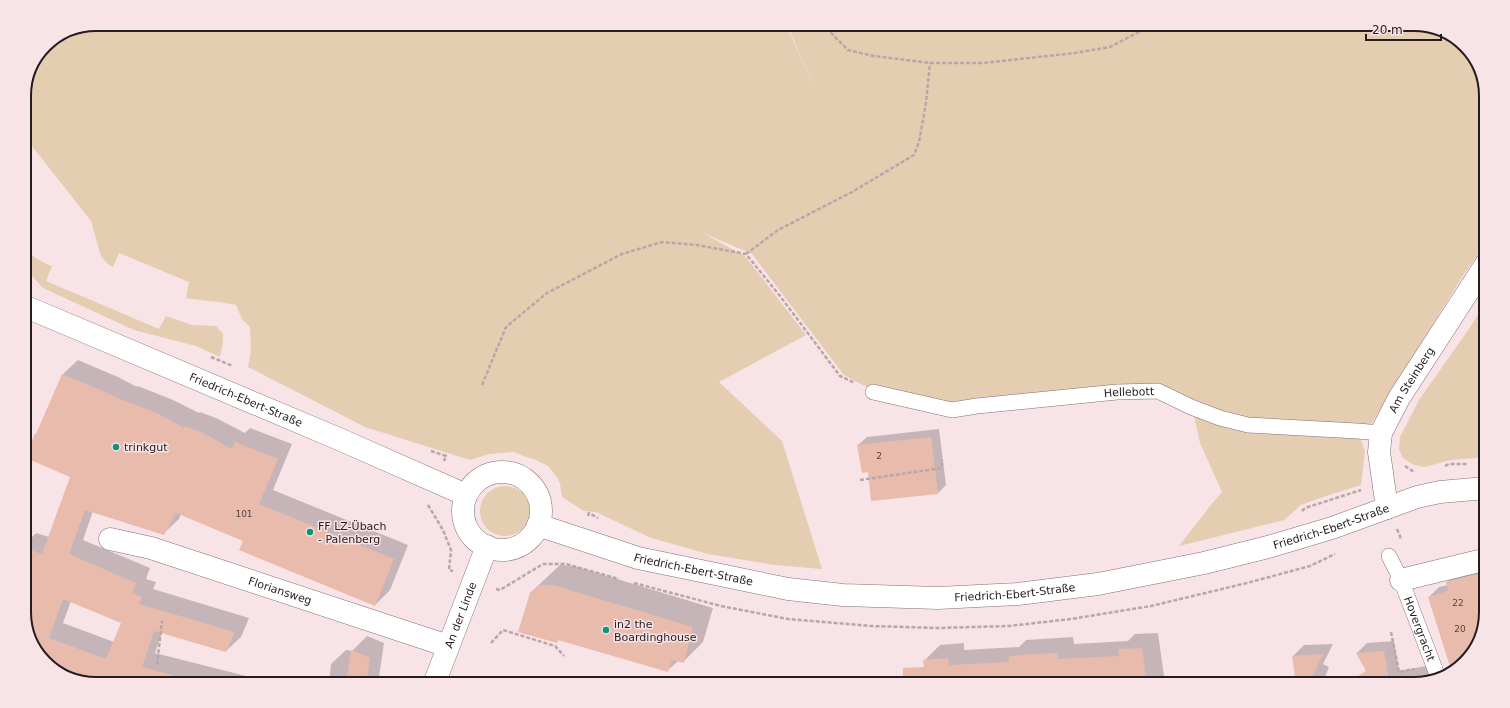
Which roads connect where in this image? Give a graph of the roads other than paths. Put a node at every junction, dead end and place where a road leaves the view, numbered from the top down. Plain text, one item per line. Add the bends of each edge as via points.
1 (1479, 275) edge
2 (31, 309) edge
3 (873, 392) road end
4 (1381, 433) junction
5 (1479, 489) edge
6 (466, 495) junction
7 (1388, 508) junction
8 (538, 526) junction
9 (110, 539) dead end
10 (487, 546) junction
11 (1389, 556) dead end
12 (1479, 561) edge
13 (1401, 580) junction
14 (448, 646) junction
15 (1436, 671) edge
16 (437, 677) edge

1 - 4 main road, Am Steinberg via 1399,398
2 - 6 main road, Friedrich-Ebert-Straße
3 - 4 lane, Hellebott via 952,410 1117,392 1158,391 1220,418 1248,425
4 - 7 main road, Am Steinberg via 1379,452
5 - 7 main road, Friedrich-Ebert-Straße via 1440,492
6 - 8 main road via 475,483 488,474 510,472 518,475 530,483 539,496 542,511
6 - 10 main road via 463,510 466,526 474,538
7 - 8 main road, Friedrich-Ebert-Straße via 1332,528 1204,563 1114,581 1018,594 938,598 843,595 788,589 638,558
8 - 10 main road via 530,538 517,547 502,550
9 - 14 main road, Floriansweg via 151,548
10 - 14 main road, An der Linde
11 - 13 lane, Hovergracht
12 - 13 main road, Hovergracht
13 - 15 lane, Hovergracht
14 - 16 main road, An der Linde

